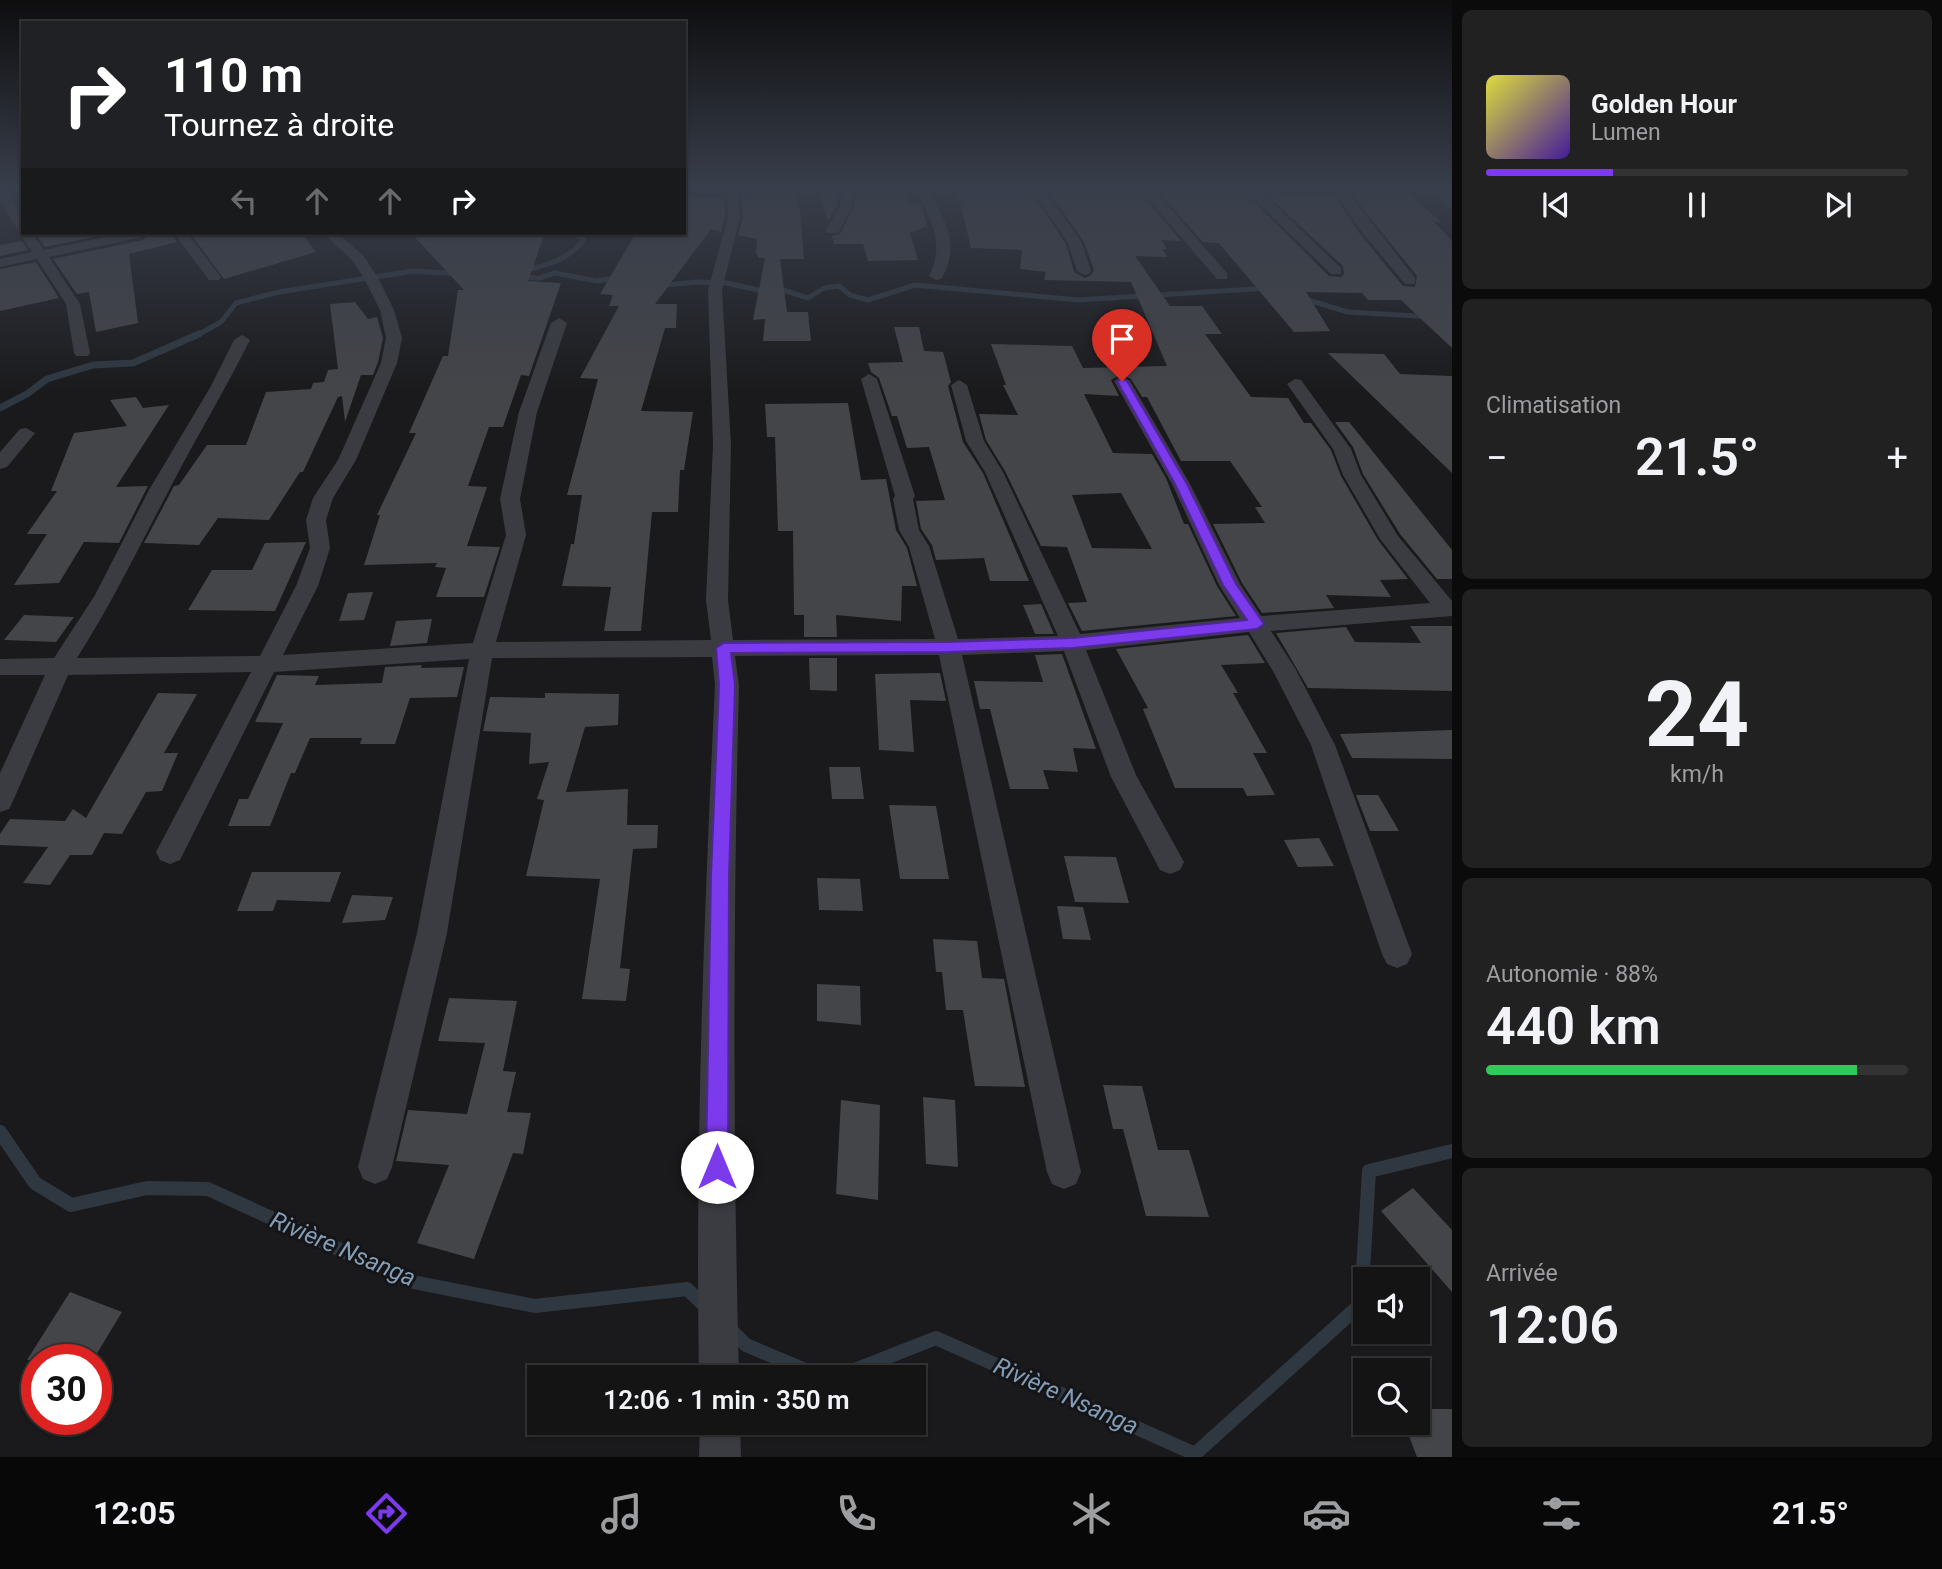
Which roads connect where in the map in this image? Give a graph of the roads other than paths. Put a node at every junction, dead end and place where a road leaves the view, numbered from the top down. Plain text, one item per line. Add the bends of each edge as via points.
1 (35, 256) edge
2 (41, 256) edge
3 (198, 256) edge
4 (356, 256) edge
5 (723, 256) edge
6 (945, 256) edge
7 (1079, 256) edge
8 (1204, 256) edge
9 (1320, 256) edge
10 (1389, 256) edge
11 (0, 263) edge
12 (1084, 271) dead end
13 (1336, 271) dead end
14 (936, 276) dead end
15 (1222, 276) dead end
16 (214, 277) dead end
17 (1410, 281) dead end
18 (559, 323) dead end
19 (242, 340) dead end
20 (82, 353) dead end
21 (869, 379) dead end
22 (1122, 381) dead end
23 (1294, 384) dead end
24 (959, 385) dead end
25 (26, 433) dead end
26 (0, 464) edge
27 (1450, 610) edge
28 (1257, 624) junction
29 (1073, 643) junction
30 (949, 647) junction
31 (724, 648) junction
32 (482, 649) junction
33 (266, 664) junction
34 (61, 665) junction
35 (0, 667) edge
36 (0, 801) edge
37 (170, 852) dead end
38 (1170, 862) dead end
39 (1397, 954) dead end
40 (375, 1167) dead end
41 (1064, 1172) dead end
42 (719, 1365) edge
43 (720, 1435) edge
44 (720, 1457) edge

1 - 11 street
2 - 20 street via 72,304
3 - 16 street
4 - 33 street via 380,292 394,338 347,460 323,498 316,520 320,548 307,586
5 - 31 street via 716,283 722,445 717,600
6 - 14 street
7 - 12 street
8 - 15 street
9 - 13 street
10 - 17 street
18 - 32 street via 528,412 510,499 516,535
19 - 34 street via 105,596
21 - 30 street via 905,496 906,520 919,546
22 - 28 street via 1181,484 1230,585
23 - 27 street via 1342,449 1390,539
24 - 29 street via 975,441 994,472
25 - 26 street
27 - 28 street
28 - 29 street
28 - 39 street via 1323,745
29 - 30 street
29 - 38 street via 1124,777
30 - 31 street
30 - 41 street
31 - 32 street
31 - 42 street
32 - 33 street
32 - 40 street via 432,933
33 - 34 street
33 - 37 street
34 - 35 street
34 - 36 street
43 - 44 street

